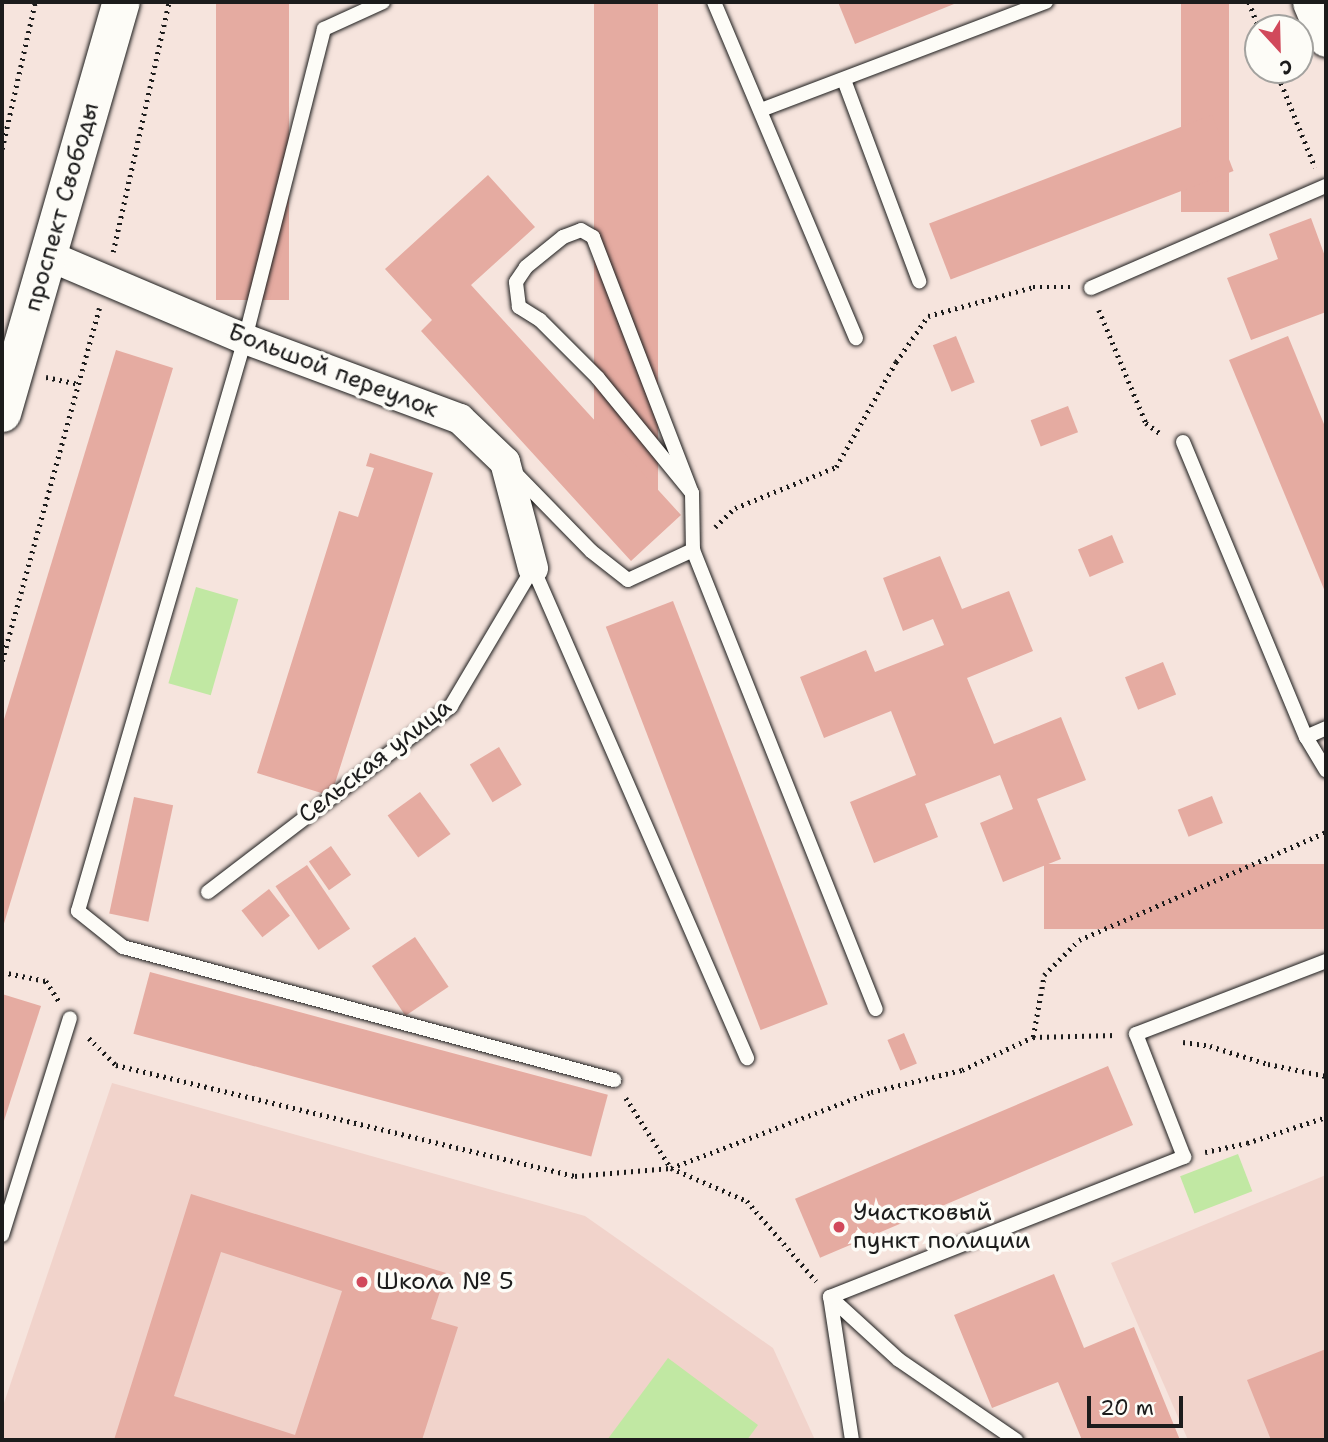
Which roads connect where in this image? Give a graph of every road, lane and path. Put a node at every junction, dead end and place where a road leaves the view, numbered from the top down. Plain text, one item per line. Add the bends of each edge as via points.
1 (35, 2) edge
2 (121, 2) edge
3 (169, 2) edge
4 (383, 2) edge
5 (714, 2) edge
6 (1046, 2) edge
7 (1311, 2) edge
8 (1326, 37) edge
9 (844, 80) junction
10 (1282, 84) edge
11 (761, 110) junction
12 (2, 149) edge
13 (1325, 187) edge
14 (49, 256) junction
15 (106, 280) junction
16 (919, 281) dead end
17 (1091, 288) junction
18 (856, 338) dead end
19 (245, 339) junction
20 (8, 368) edge
21 (2, 412) edge
22 (1183, 442) joint
23 (505, 463) junction
24 (692, 493) junction
25 (693, 550) junction
26 (533, 568) junction
27 (2, 661) edge
28 (1326, 728) edge
29 (1306, 737) junction
30 (1326, 770) edge
31 (1326, 832) edge
32 (208, 892) dead end
33 (1326, 961) edge
34 (2, 972) edge
35 (876, 1009) dead end
36 (70, 1018) junction
37 (1136, 1034) junction
38 (1033, 1037) junction
39 (747, 1058) dead end
40 (1326, 1076) edge
41 (614, 1080) joint
42 (1326, 1117) edge
43 (1184, 1157) junction
44 (671, 1168) junction
45 (2, 1235) edge
46 (830, 1297) junction
47 (852, 1440) edge
48 (1016, 1440) edge

1 - 12 path
2 - 14 street, проспект Свободы
3 - 15 path
4 - 19 lane via 324,29
5 - 11 lane
6 - 9 lane
7 - 8 street
9 - 11 lane
9 - 16 lane
10 - 13 path
11 - 18 lane
13 - 17 lane
14 - 15 street, Большой переулок
14 - 20 street, проспект Свободы
15 - 19 street, Большой переулок
15 - 27 path
17 - 22 path via 1146,423
17 - 25 path via 1034,287 928,316 836,467 734,508
19 - 23 street, Большой переулок via 460,419
19 - 41 lane via 78,911 123,947
20 - 21 street, проспект Свободы
22 - 29 lane
23 - 25 lane via 591,551 628,580
23 - 26 street
24 - 24 lane via 593,237 581,230 563,237 526,267 516,282 519,307 540,320 598,378
24 - 25 lane
25 - 35 lane
26 - 32 lane, Сельская улица via 451,706
26 - 39 lane
28 - 29 lane
29 - 30 lane
31 - 38 path via 1079,940 1044,975
33 - 37 lane
34 - 36 path via 46,981
36 - 44 path via 116,1065 575,1176
36 - 45 lane
37 - 38 path
37 - 40 path via 1150,1041 1210,1046
37 - 43 lane
38 - 44 path via 962,1070 871,1092
41 - 44 path
42 - 43 path via 1247,1143
43 - 46 lane
44 - 46 path via 747,1200
46 - 47 lane
46 - 48 lane via 899,1360

